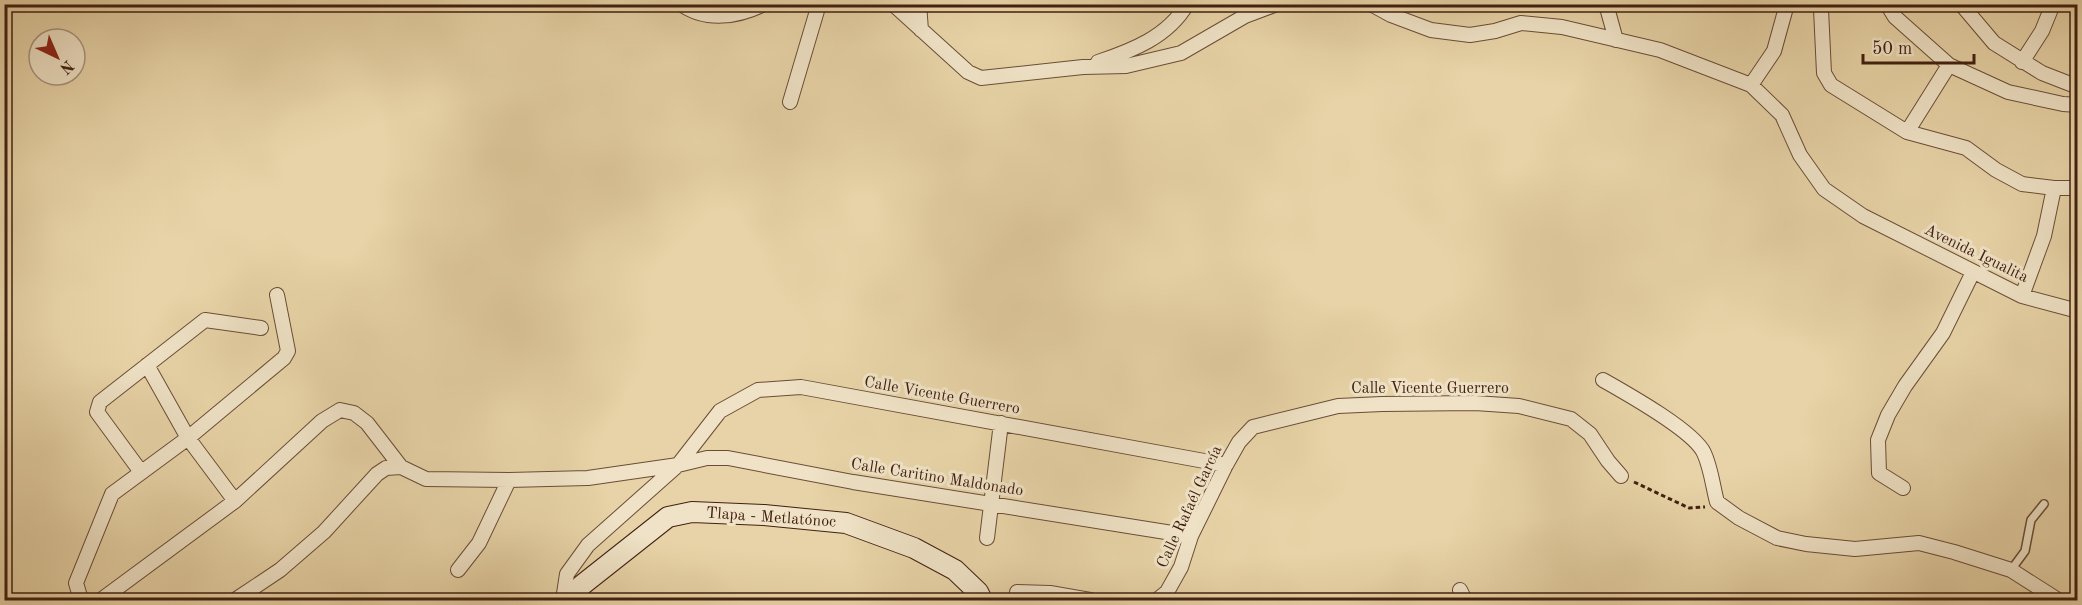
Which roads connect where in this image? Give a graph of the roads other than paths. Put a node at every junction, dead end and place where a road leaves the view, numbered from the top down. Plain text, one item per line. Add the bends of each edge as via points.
1 (681, 4) edge
2 (764, 4) edge
3 (819, 4) edge
4 (893, 4) edge
5 (919, 4) edge
6 (1187, 4) edge
7 (1277, 4) edge
8 (1371, 4) edge
9 (1606, 4) edge
10 (1787, 4) edge
11 (1818, 4) edge
12 (1887, 4) edge
13 (1961, 4) edge
14 (2053, 4) edge
15 (921, 30) junction
16 (1616, 40) junction
17 (2022, 62) junction
18 (1949, 64) junction
19 (1083, 68) junction
20 (1751, 85) junction
21 (2078, 87) edge
22 (790, 102) dead end
23 (2078, 105) edge
24 (1907, 132) junction
25 (2054, 188) junction
26 (2078, 188) edge
27 (1973, 272) junction
28 (278, 295) dead end
29 (2022, 296) junction
30 (2078, 311) edge
31 (261, 328) dead end
32 (147, 365) junction
33 (1603, 380) dead end
34 (1001, 423) junction
35 (1253, 427) joint
36 (188, 438) junction
37 (678, 465) junction
38 (1226, 465) junction
39 (401, 467) junction
40 (141, 472) junction
41 (1622, 476) road end
42 (509, 480) junction
43 (1903, 488) dead end
44 (235, 501) junction
45 (990, 503) junction
46 (2044, 504) dead end
47 (1191, 536) junction
48 (987, 538) dead end
49 (458, 570) dead end
50 (2011, 570) junction
51 (582, 593) edge
52 (81, 600) edge
53 (101, 600) edge
54 (235, 600) edge
55 (565, 600) edge
56 (982, 600) edge
57 (1022, 600) edge
58 (1090, 600) edge
59 (1157, 600) edge
60 (2058, 600) edge

1 - 2 street via 715,17 748,12
3 - 22 street
4 - 15 street
5 - 15 street
6 - 19 street via 1161,33 1129,52
7 - 19 street via 1245,16 1180,53 1126,66
8 - 16 street via 1431,30 1470,35 1521,23 1562,27
9 - 16 street
10 - 20 street via 1774,51
11 - 24 street via 1824,72 1831,85
12 - 18 street via 1894,17
13 - 17 street via 1994,43
14 - 17 street via 2042,31
15 - 19 street via 968,72 981,78
16 - 20 street via 1660,50
17 - 21 street
18 - 23 street via 2008,92
18 - 24 street
20 - 27 street, Avenida Igualita via 1782,115 1800,154 1824,189 1863,216
24 - 25 street via 1965,148 2022,184
25 - 26 street
25 - 29 street via 2044,236
27 - 29 street, Avenida Igualita
27 - 43 street via 1943,333 1905,386 1878,440 1879,473
28 - 36 street via 288,351 284,358
29 - 30 street, Avenida Igualita
31 - 32 street via 205,320
32 - 36 street
32 - 40 street via 100,402 97,412
33 - 50 street via 1688,435 1704,452 1717,502 1777,538 1856,549 1919,543
34 - 37 street, Calle Vicente Guerrero via 801,387 758,390 720,411
34 - 38 street, Calle Vicente Guerrero
34 - 45 street
35 - 38 street, Calle Rafaél García
35 - 41 street, Calle Vicente Guerrero via 1338,406 1519,406 1571,419 1590,434
36 - 40 street
36 - 44 street
37 - 42 street, Calle Caritino Maldonado via 588,478
37 - 45 street, Calle Caritino Maldonado via 728,458
37 - 55 street via 588,545 567,574
38 - 47 street, Calle Rafaél García
39 - 42 street, Calle Caritino Maldonado via 426,478
39 - 44 street via 367,423 354,413 340,410 322,421
39 - 54 street via 386,468 376,474 324,532 280,570
40 - 52 street via 112,494 76,583
42 - 49 street via 479,543
44 - 53 street
45 - 47 street, Calle Caritino Maldonado
45 - 48 street
46 - 50 lane via 2031,520 2025,551
47 - 59 street, Calle Rafaél García via 1181,567 1167,592
50 - 60 street
51 - 55 main road, Tlapa - Metlatónoc
51 - 56 main road, Tlapa - Metlatónoc via 668,517 692,512 846,523 914,548 955,570
57 - 58 street via 1017,592 1050,592

